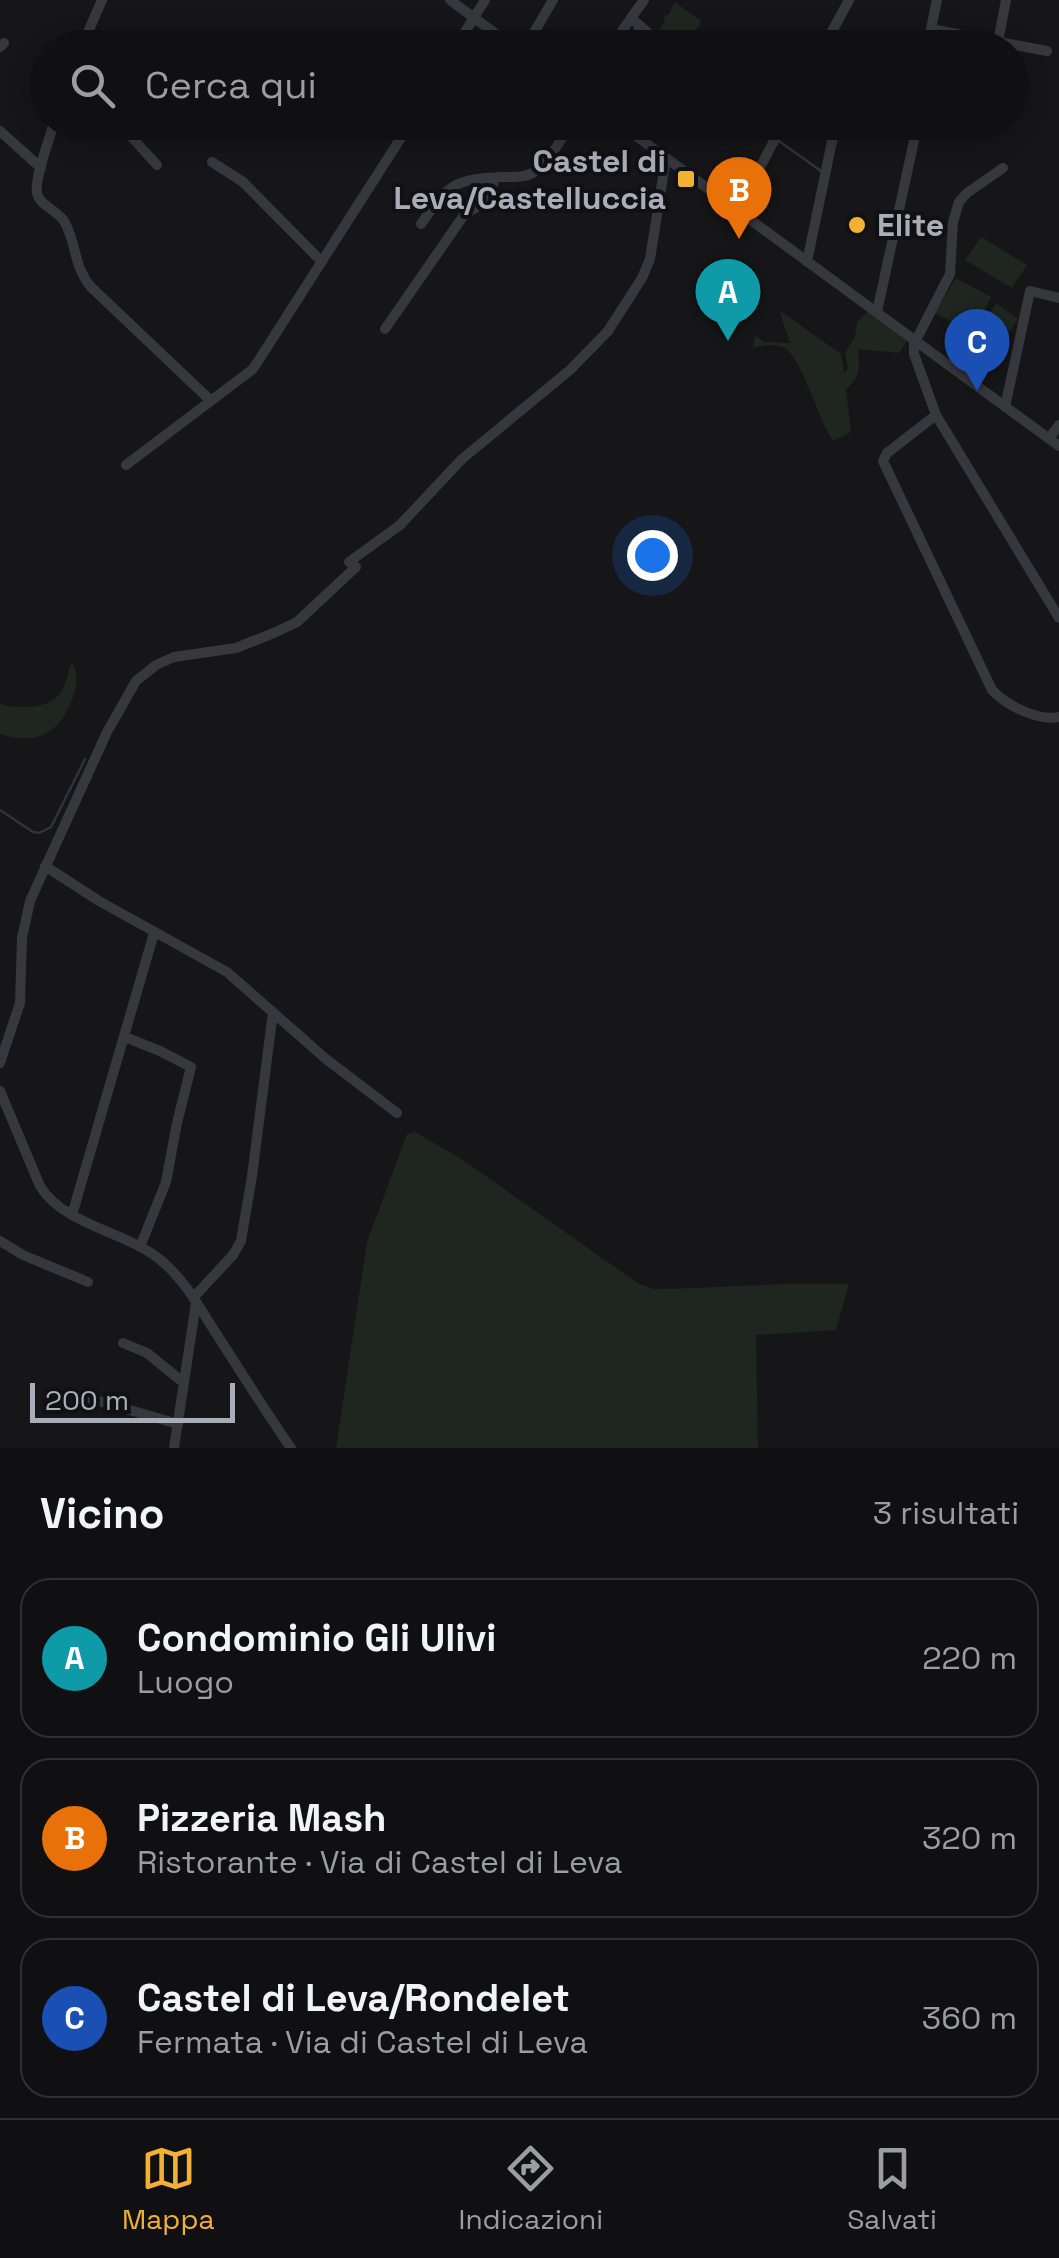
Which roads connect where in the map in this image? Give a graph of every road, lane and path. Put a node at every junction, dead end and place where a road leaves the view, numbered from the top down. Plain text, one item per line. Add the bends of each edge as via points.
1 (102, 0) edge
2 (450, 0) edge
3 (485, 0) edge
4 (554, 0) edge
5 (644, 0) edge
6 (848, 0) edge
7 (936, 0) edge
8 (1006, 0) edge
9 (474, 17) junction
10 (631, 18) junction
11 (88, 30) edge
12 (466, 30) edge
13 (491, 30) edge
14 (536, 30) edge
15 (623, 30) edge
16 (645, 30) edge
17 (833, 30) edge
18 (931, 30) edge
19 (1000, 30) edge
20 (1029, 48) edge
21 (1047, 51) dead end
22 (0, 131) edge
23 (49, 140) edge
24 (134, 140) edge
25 (400, 140) edge
26 (559, 140) edge
27 (642, 140) edge
28 (774, 140) edge
29 (832, 140) edge
30 (914, 140) edge
31 (666, 158) junction
32 (212, 162) dead end
33 (156, 165) dead end
34 (41, 168) junction
35 (1003, 168) dead end
36 (494, 178) junction
37 (737, 211) junction
38 (421, 224) dead end
39 (322, 262) junction
40 (807, 262) junction
41 (1059, 298) edge
42 (877, 312) junction
43 (385, 329) dead end
44 (916, 341) junction
45 (210, 400) junction
46 (1005, 407) junction
47 (936, 415) junction
48 (1059, 425) edge
49 (1054, 443) edge
50 (126, 464) dead end
51 (1059, 618) edge
52 (1059, 717) edge
53 (46, 866) junction
54 (154, 933) junction
55 (273, 1012) junction
56 (125, 1037) junction
57 (0, 1063) edge
58 (0, 1091) edge
59 (397, 1113) dead end
60 (72, 1214) junction
61 (0, 1242) edge
62 (140, 1248) junction
63 (88, 1282) dead end
64 (195, 1300) junction
65 (123, 1343) dead end
66 (184, 1383) junction
67 (78, 1395) dead end
68 (178, 1424) junction
69 (174, 1448) edge
70 (291, 1448) edge

1 - 11 street
2 - 9 street
3 - 9 street
4 - 14 street
5 - 10 street
6 - 17 street
7 - 18 street
8 - 19 street
9 - 12 street
9 - 13 street
10 - 15 street
10 - 16 street
20 - 21 street
22 - 34 street
23 - 34 street
24 - 33 street
25 - 39 street
26 - 36 street via 534,173
27 - 31 street
28 - 37 street
29 - 40 street
30 - 42 street
31 - 37 street
31 - 53 street via 650,259 601,339 462,459 400,526 350,562 356,568 296,622 236,648 174,657 145,672 107,732
32 - 39 street via 243,182
34 - 45 street via 38,196 65,223 84,279
35 - 44 street via 958,202 950,274
36 - 38 street via 449,188
36 - 43 street via 491,198 462,217
37 - 40 street
39 - 45 street via 252,369
40 - 42 street
41 - 46 street via 1030,291
42 - 44 street
44 - 46 street
44 - 47 street via 914,354
45 - 50 street
46 - 49 street
47 - 51 street
47 - 52 street via 885,455 884,464 992,690 1040,717
48 - 49 street
53 - 54 street
53 - 57 street via 24,917 20,1003
54 - 55 street via 227,972
54 - 56 street
55 - 59 street
55 - 64 street via 241,1241
56 - 60 street
56 - 62 street via 192,1068 166,1182
58 - 60 street via 40,1186
60 - 62 street
61 - 63 street
62 - 64 street via 162,1261
64 - 66 street
64 - 70 street
65 - 66 street
66 - 68 street
67 - 68 street
68 - 69 street

